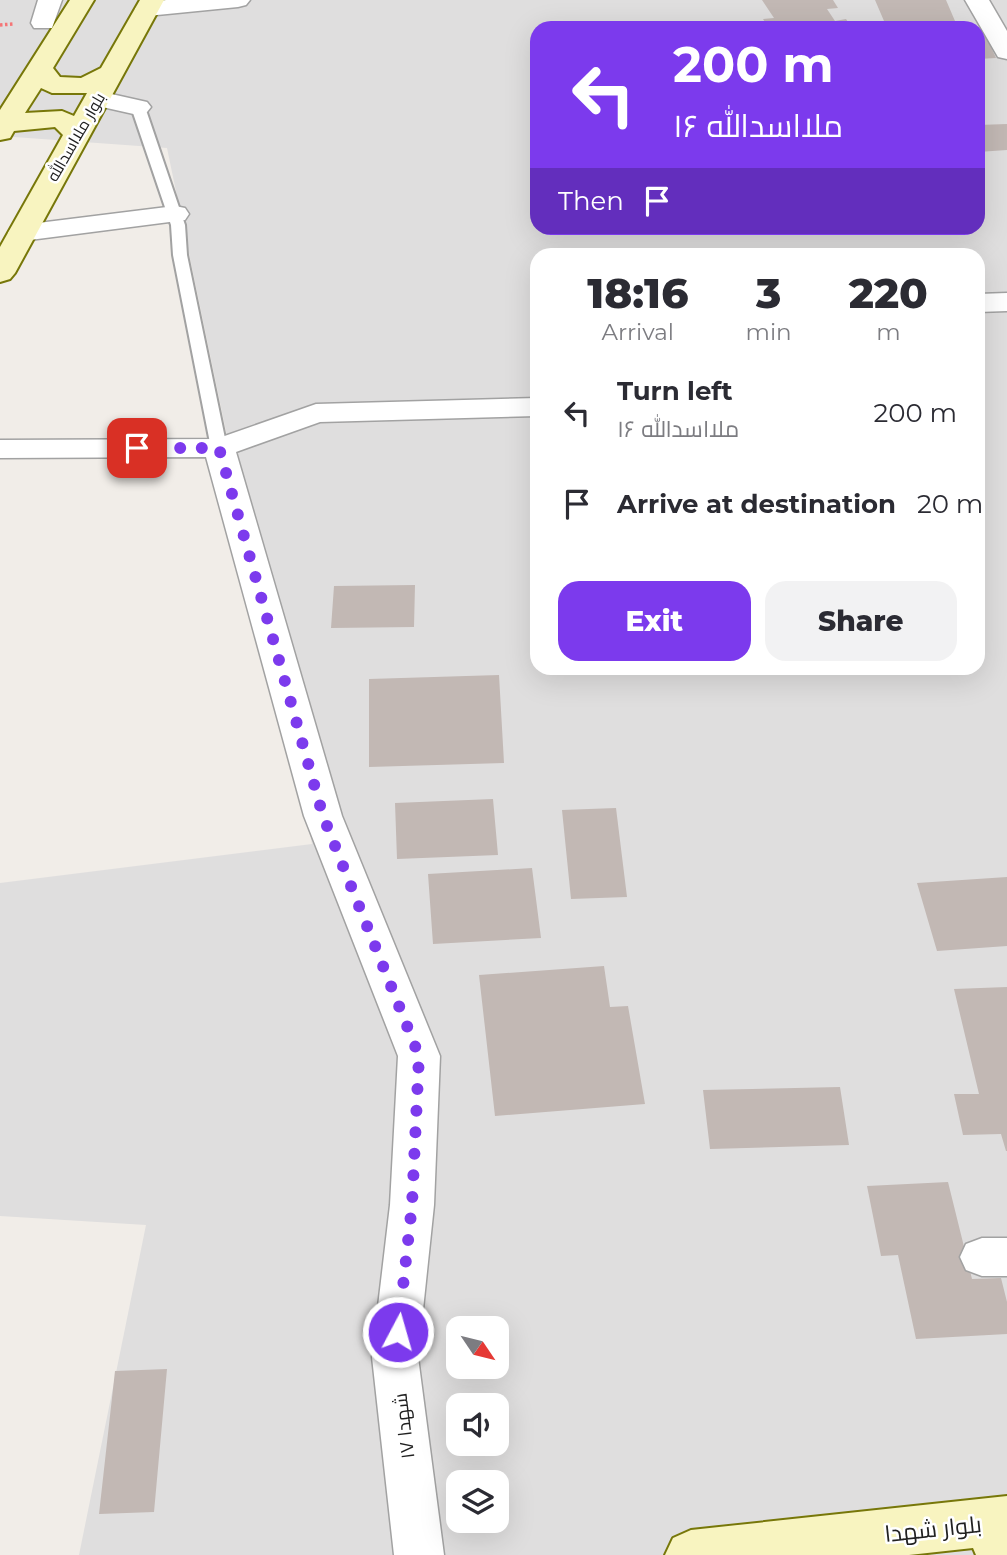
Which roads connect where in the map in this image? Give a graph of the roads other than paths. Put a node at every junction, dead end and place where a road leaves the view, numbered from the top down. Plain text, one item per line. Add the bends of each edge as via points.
1 (82, 0) edge
2 (238, 0) edge
3 (976, 0) edge
4 (150, 5) edge
5 (1007, 52) edge
6 (40, 69) junction
7 (114, 72) junction
8 (98, 99) junction
9 (138, 107) joint
10 (2, 129) edge
11 (77, 134) junction
12 (174, 214) junction
13 (22, 233) junction
14 (0, 273) edge
15 (1007, 302) edge
16 (985, 303) edge
17 (530, 407) edge
18 (219, 448) junction
19 (0, 449) edge
20 (1000, 1533) edge
21 (419, 1555) edge
22 (691, 1555) edge

1 - 6 main road
2 - 4 street
3 - 5 street
4 - 7 main road, بلوار ملااسدالله
6 - 7 main road via 52,85 85,86
6 - 10 main road
7 - 8 main road, بلوار ملااسدالله
8 - 9 street
8 - 11 main road, بلوار ملااسدالله
9 - 12 lane
10 - 11 main road via 34,119 62,118
11 - 13 main road, بلوار ملااسدالله
12 - 13 street
12 - 18 lane
13 - 14 main road, بلوار ملااسدالله
15 - 16 street
17 - 18 street via 316,413
18 - 19 street
18 - 21 street, شهدا ۱۷ via 323,816 419,1056 412,1205 396,1357
20 - 22 main road, بلوار شهدا

